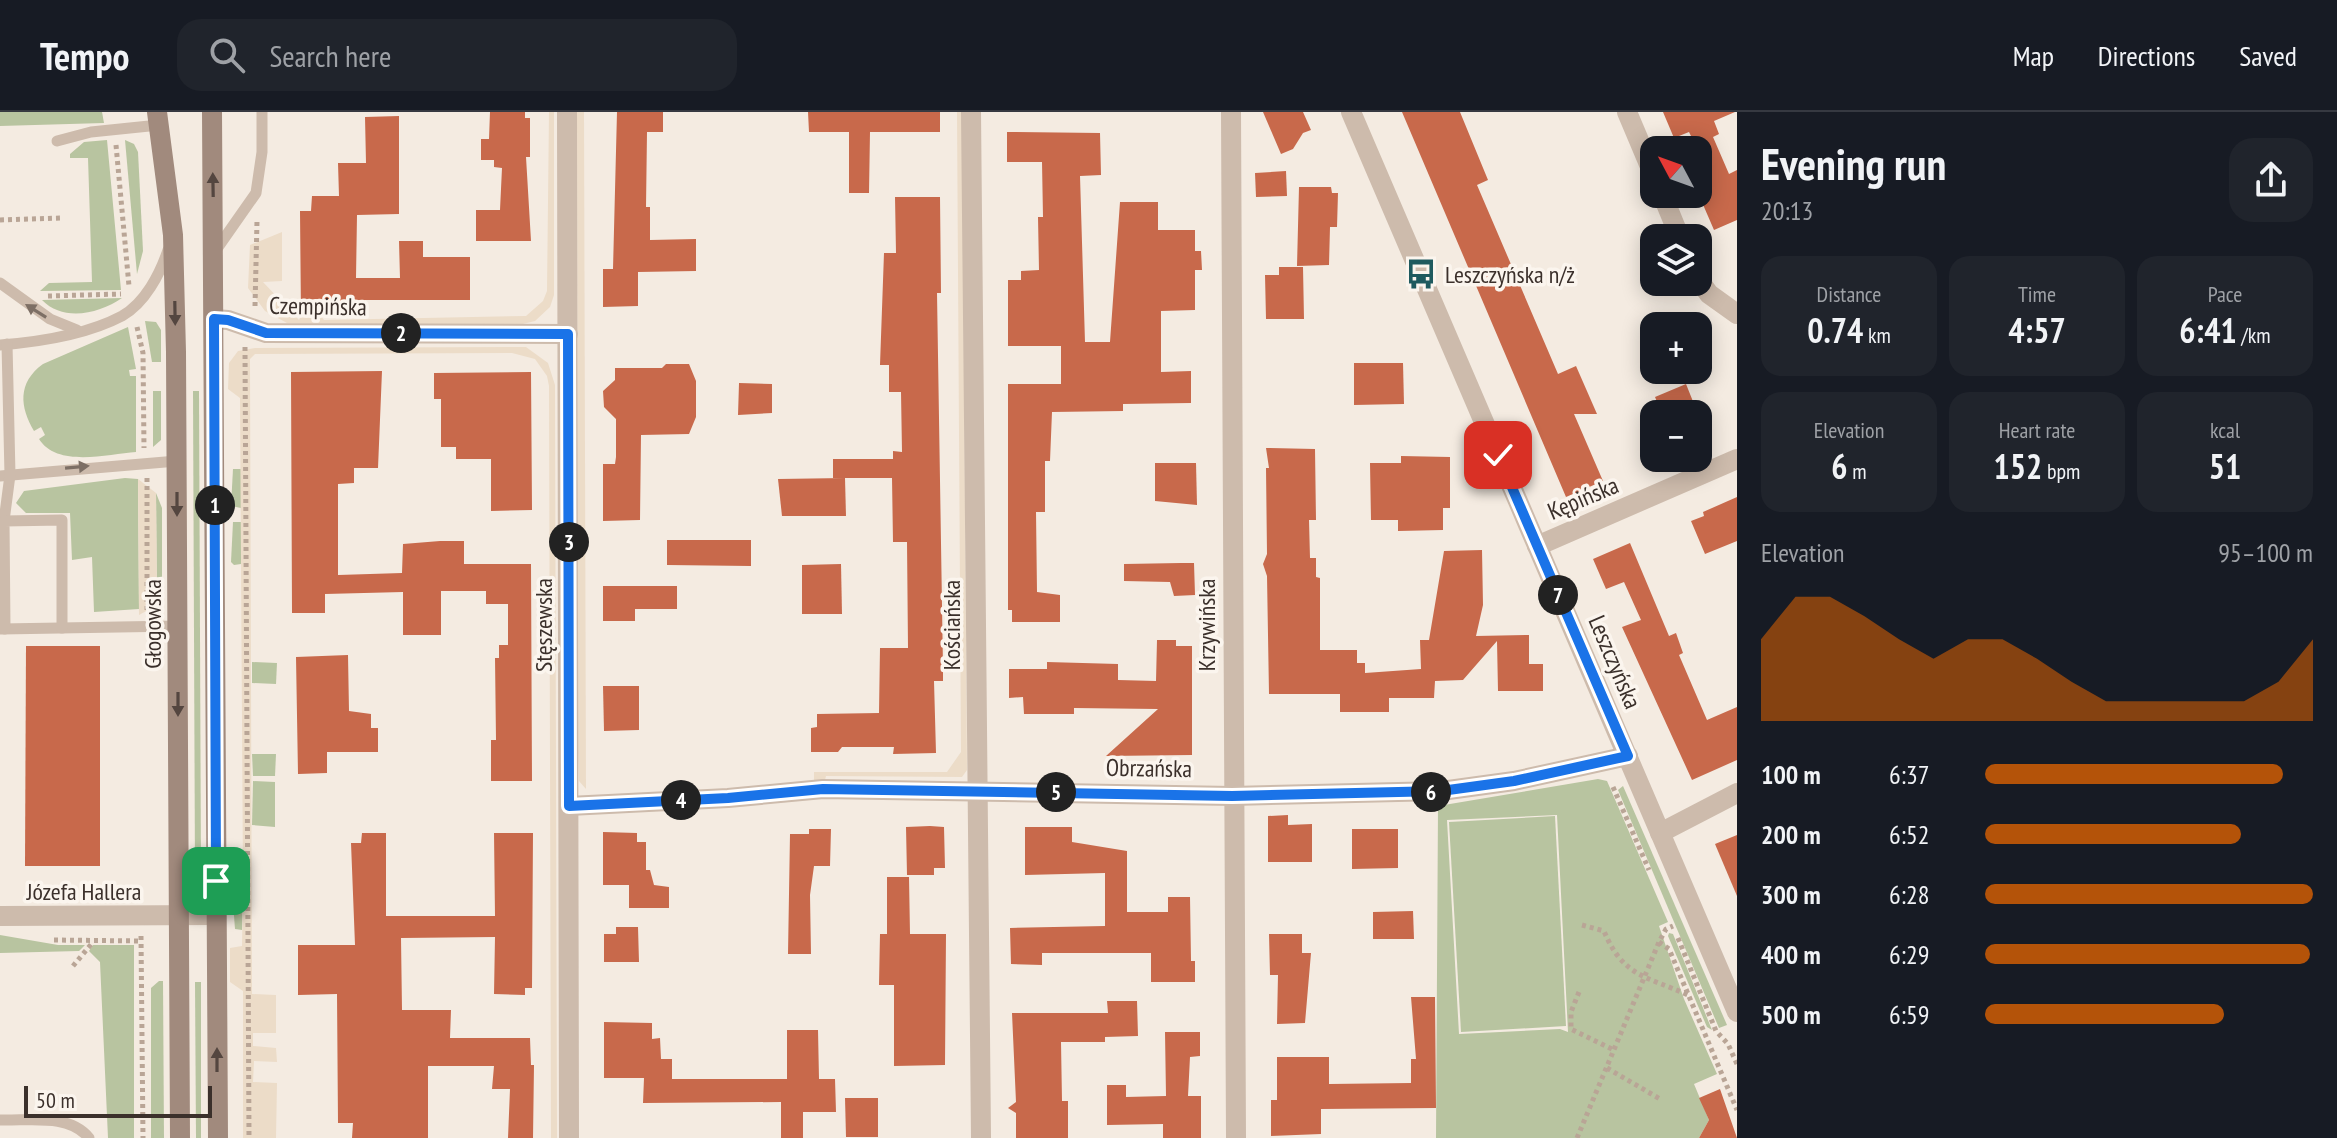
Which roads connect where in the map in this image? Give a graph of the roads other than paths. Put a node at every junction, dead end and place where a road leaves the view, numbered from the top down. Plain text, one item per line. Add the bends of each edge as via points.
1 (212, 112) edge
2 (262, 112) edge
3 (567, 112) edge
4 (971, 112) edge
5 (1231, 112) edge
6 (1351, 112) edge
7 (1627, 112) edge
8 (158, 118) edge
9 (57, 141) dead end
10 (1640, 143) edge
11 (173, 235) junction
12 (213, 253) junction
13 (0, 283) edge
14 (1712, 296) edge
15 (1737, 314) edge
16 (214, 319) junction
17 (78, 330) junction
18 (568, 334) junction
19 (3, 345) edge
20 (1737, 459) edge
21 (177, 461) junction
22 (5, 476) edge
23 (2, 521) edge
24 (1537, 546) junction
25 (178, 626) junction
26 (62, 628) junction
27 (2, 629) edge
28 (1628, 756) junction
29 (980, 791) junction
30 (1737, 793) edge
31 (1232, 796) junction
32 (569, 806) junction
33 (1660, 833) junction
34 (216, 915) junction
35 (0, 916) edge
36 (180, 918) junction
37 (1737, 1012) edge
38 (0, 1120) edge
39 (89, 1138) edge
40 (180, 1138) edge
41 (218, 1138) edge
42 (569, 1138) edge
43 (981, 1138) edge
44 (1236, 1138) edge

12 -> 1 main road
2 - 12 lane via 256,193
3 - 18 street, Stęszewska
4 - 29 street, Kościańska
5 - 31 street, Krzywińska
6 - 24 street, Leszczyńska
7 - 10 street
8 - 9 lane
8 - 11 main road, Głogowska
11 - 17 lane via 154,282 134,306 122,316
11 -> 21 main road, Głogowska
12 - 16 main road
17 -> 13 lane via 50,319
14 - 15 street
16 - 18 street, Czempińska via 266,333
16 - 34 main road
17 - 19 lane
18 - 32 street, Stęszewska
19 - 22 lane
20 - 24 street, Kępińska
22 -> 21 lane
21 -> 25 main road, Głogowska
22 - 23 lane
23 - 26 lane via 62,520
23 - 27 lane
24 - 28 street, Leszczyńska
25 - 26 lane
25 -> 36 main road, Głogowska
26 - 27 lane
28 - 31 street, Obrzańska via 1441,791
28 - 33 street, Leszczyńska
29 - 31 street, Obrzańska
29 - 32 street, Obrzańska via 823,789
29 - 43 street, Kościańska
30 - 33 street
31 - 44 street, Krzywińska
32 - 42 street, Stęszewska
33 - 37 street, Leszczyńska
34 - 36 street, Józefa Hallera
41 -> 34 main road
35 - 36 street, Józefa Hallera
36 - 40 main road, Głogowska
38 - 39 lane via 64,1121

